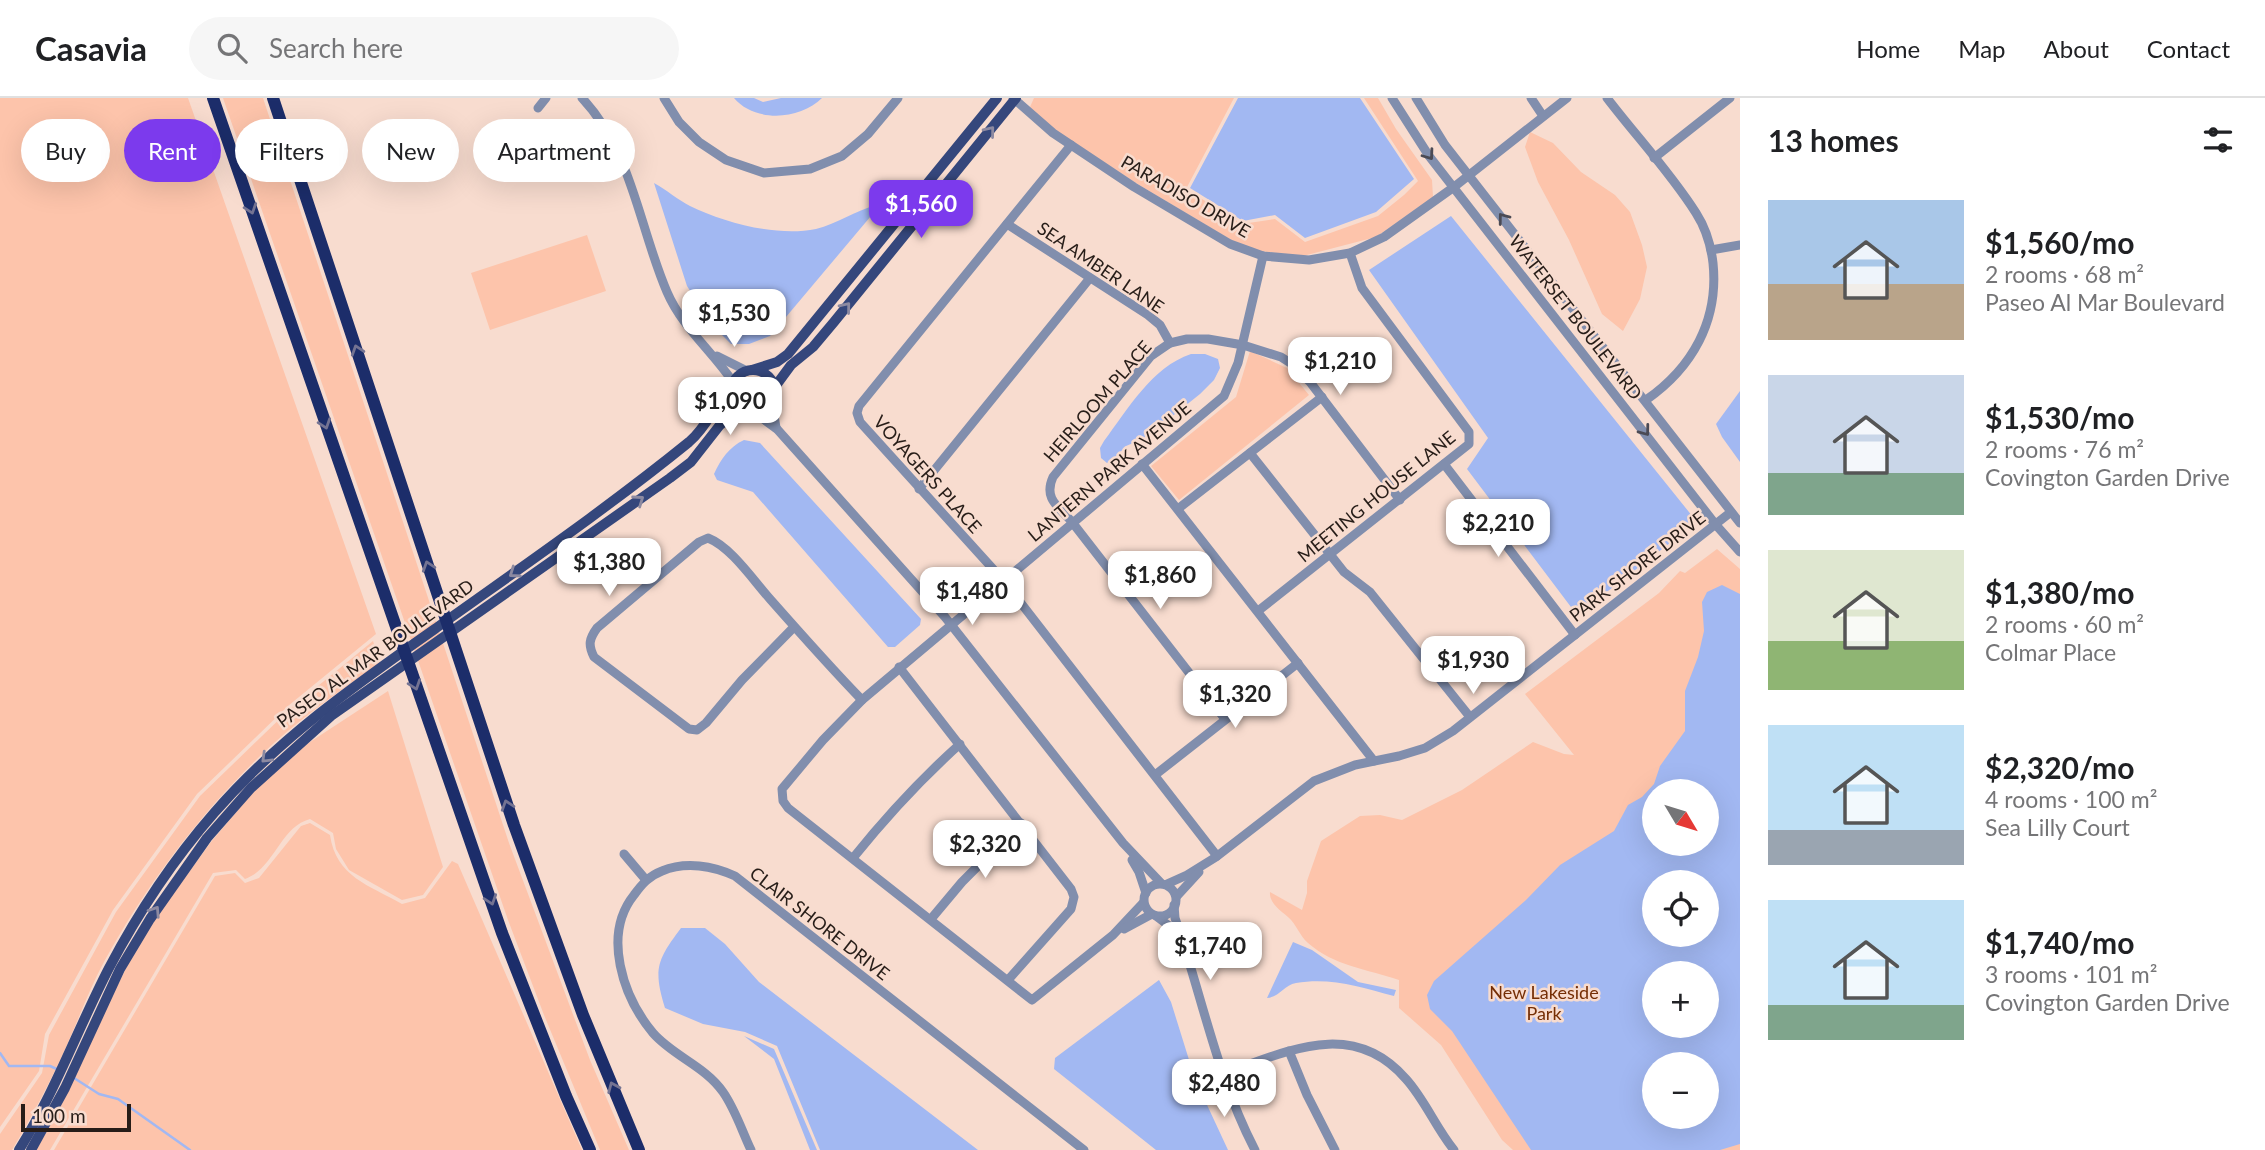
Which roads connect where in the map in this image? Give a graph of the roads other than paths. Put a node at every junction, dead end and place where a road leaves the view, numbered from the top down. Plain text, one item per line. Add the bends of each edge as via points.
1 (213, 98) edge
2 (274, 98) edge
3 (546, 98) edge
4 (582, 98) edge
5 (664, 98) edge
6 (898, 98) edge
7 (997, 98) edge
8 (1392, 98) edge
9 (1416, 98) edge
10 (1531, 98) edge
11 (1567, 98) edge
12 (1607, 98) edge
13 (1730, 98) edge
14 (1015, 99) edge
15 (538, 108) dead end
16 (1543, 116) junction
17 (1071, 145) junction
18 (1654, 158) junction
19 (1470, 174) junction
20 (1454, 187) junction
21 (1007, 224) junction
22 (1740, 245) edge
23 (1711, 250) junction
24 (1350, 253) junction
25 (1263, 256) junction
26 (1090, 278) junction
27 (1170, 343) junction
28 (1243, 345) junction
29 (710, 352) junction
30 (749, 370) junction
31 (732, 385) junction
32 (773, 396) junction
33 (1322, 397) junction
34 (1646, 400) junction
35 (753, 413) junction
36 (777, 429) junction
37 (1250, 453) junction
38 (1142, 464) junction
39 (1444, 464) junction
40 (919, 489) junction
41 (1400, 500) junction
42 (1178, 508) junction
43 (1731, 512) junction
44 (1072, 522) junction
45 (1740, 523) edge
46 (1716, 525) junction
47 (1740, 551) edge
48 (1331, 555) junction
49 (1003, 580) junction
50 (1258, 611) junction
51 (951, 624) junction
52 (794, 626) junction
53 (1575, 635) junction
54 (1298, 663) junction
55 (899, 667) junction
56 (862, 700) junction
57 (1470, 718) junction
58 (1225, 719) junction
59 (960, 744) junction
60 (1374, 761) junction
61 (1155, 775) junction
62 (1021, 823) junction
63 (1122, 843) junction
64 (625, 854) dead end
65 (853, 858) junction
66 (1213, 858) junction
67 (646, 880) junction
68 (1164, 884) junction
69 (1144, 898) junction
70 (1175, 901) junction
71 (1153, 916) junction
72 (930, 919) junction
73 (1113, 935) junction
74 (1188, 958) junction
75 (115, 969) junction
76 (1007, 980) junction
77 (1289, 1051) junction
78 (1223, 1074) junction
79 (19, 1150) edge
80 (30, 1150) edge
81 (590, 1150) edge
82 (639, 1150) edge
83 (751, 1150) edge
84 (1084, 1150) edge
85 (1255, 1150) edge
86 (1335, 1150) edge
87 (1454, 1150) edge

1 -> 81 highway via 502,933
82 -> 2 highway via 583,1015 514,825
3 - 15 street
4 - 29 street via 608,132 622,162 671,300
5 - 6 street via 699,142 726,160 764,173 810,169 842,156 869,134
7 - 30 main road via 788,354
8 -> 20 street, WATERSET BOULEVARD
9 - 19 street, WATERSET BOULEVARD via 1445,145
10 - 16 street
11 - 16 street, PARADISO DRIVE
12 - 18 street
13 - 18 street
14 - 17 street, PARADISO DRIVE
32 -> 14 main road via 782,375 813,347
16 - 19 street, PARADISO DRIVE
17 - 21 street, VOYAGERS PLACE
17 - 25 street, PARADISO DRIVE via 1230,244
18 - 23 street via 1697,214
19 - 20 street, PARADISO DRIVE
34 -> 19 street, WATERSET BOULEVARD
20 - 24 street, PARADISO DRIVE via 1384,237
20 -> 46 street, WATERSET BOULEVARD
21 - 26 street, SEA AMBER LANE
21 - 40 street, VOYAGERS PLACE via 859,406 860,422
22 - 23 street
23 - 34 street via 1714,293 1703,337 1675,377
24 - 25 street, PARADISO DRIVE via 1309,260
24 - 39 street, MEETING HOUSE LANE via 1363,288 1469,432 1469,444
25 - 28 street, LANTERN PARK AVENUE
26 - 27 street, SEA AMBER LANE via 1148,315
26 - 40 street
27 - 28 street, HEIRLOOM PLACE via 1208,339
27 - 44 street, HEIRLOOM PLACE via 1151,356 1053,477 1048,493
28 - 33 street, HEIRLOOM PLACE via 1292,364
28 - 38 street, LANTERN PARK AVENUE via 1224,396
29 - 30 street
29 - 31 street
30 - 31 main road
30 - 32 main road via 768,376
31 - 35 main road via 735,405
31 -> 75 main road, PASEO AL MAR BOULEVARD via 696,435 535,558 357,684 274,751 214,814 159,886
32 - 35 main road via 765,410
32 - 36 street
33 - 37 street
33 - 41 street, HEIRLOOM PLACE
34 - 43 street, WATERSET BOULEVARD
35 - 36 street
75 -> 35 main road, PASEO AL MAR BOULEVARD via 207,838 269,771 331,716 691,462 725,421
36 - 51 street
37 - 42 street
37 - 48 street
38 - 42 street
38 - 44 street, LANTERN PARK AVENUE
39 - 41 street, MEETING HOUSE LANE
39 - 53 street
40 - 49 street, VOYAGERS PLACE
41 - 48 street, MEETING HOUSE LANE
42 - 50 street
43 - 45 street, WATERSET BOULEVARD
43 - 46 street, PARK SHORE DRIVE
44 - 49 street, LANTERN PARK AVENUE
44 - 58 street
46 - 47 street, WATERSET BOULEVARD
46 - 53 street, PARK SHORE DRIVE
48 - 50 street, MEETING HOUSE LANE
48 - 57 street via 1370,592
49 - 51 street, LANTERN PARK AVENUE
49 - 61 street, VOYAGERS PLACE
50 - 54 street
51 - 55 street, LANTERN PARK AVENUE
51 - 63 street
52 - 52 street via 719,542 708,538 597,628 589,647 594,657 696,730
52 - 56 street
53 - 57 street, PARK SHORE DRIVE
54 - 58 street
54 - 60 street
55 - 56 street, LANTERN PARK AVENUE
55 - 59 street
56 - 65 street, LANTERN PARK AVENUE via 782,789 788,808
57 - 60 street, PARK SHORE DRIVE via 1424,748
58 - 61 street
59 - 62 street
59 - 65 street via 911,790
60 - 66 street, PARK SHORE DRIVE via 1314,781
61 - 66 street, VOYAGERS PLACE
62 - 72 street
62 - 76 street via 1071,889 1073,903
63 - 68 street
63 - 69 street via 1138,870
64 - 67 street
65 - 72 street, LANTERN PARK AVENUE
66 - 68 street, PARK SHORE DRIVE
66 - 70 street, PARK SHORE DRIVE
67 - 83 street via 628,902 618,930 618,958 625,980 653,1032 723,1093
67 - 84 street, CLAIR SHORE DRIVE via 683,866 703,866 735,876
68 - 69 street via 1152,887
68 - 70 street via 1173,889
69 - 71 street
69 - 73 street
70 - 71 street via 1167,913
70 - 74 street via 1175,918
71 - 73 street
71 - 74 street via 1168,925
72 - 76 street, LANTERN PARK AVENUE
73 - 76 street, LANTERN PARK AVENUE via 1032,1000
74 - 78 street
75 - 79 main road, PASEO AL MAR BOULEVARD
75 - 80 main road via 65,1088
77 - 78 street
77 - 86 street
77 - 87 street via 1331,1043 1377,1055 1406,1079
78 - 85 street

